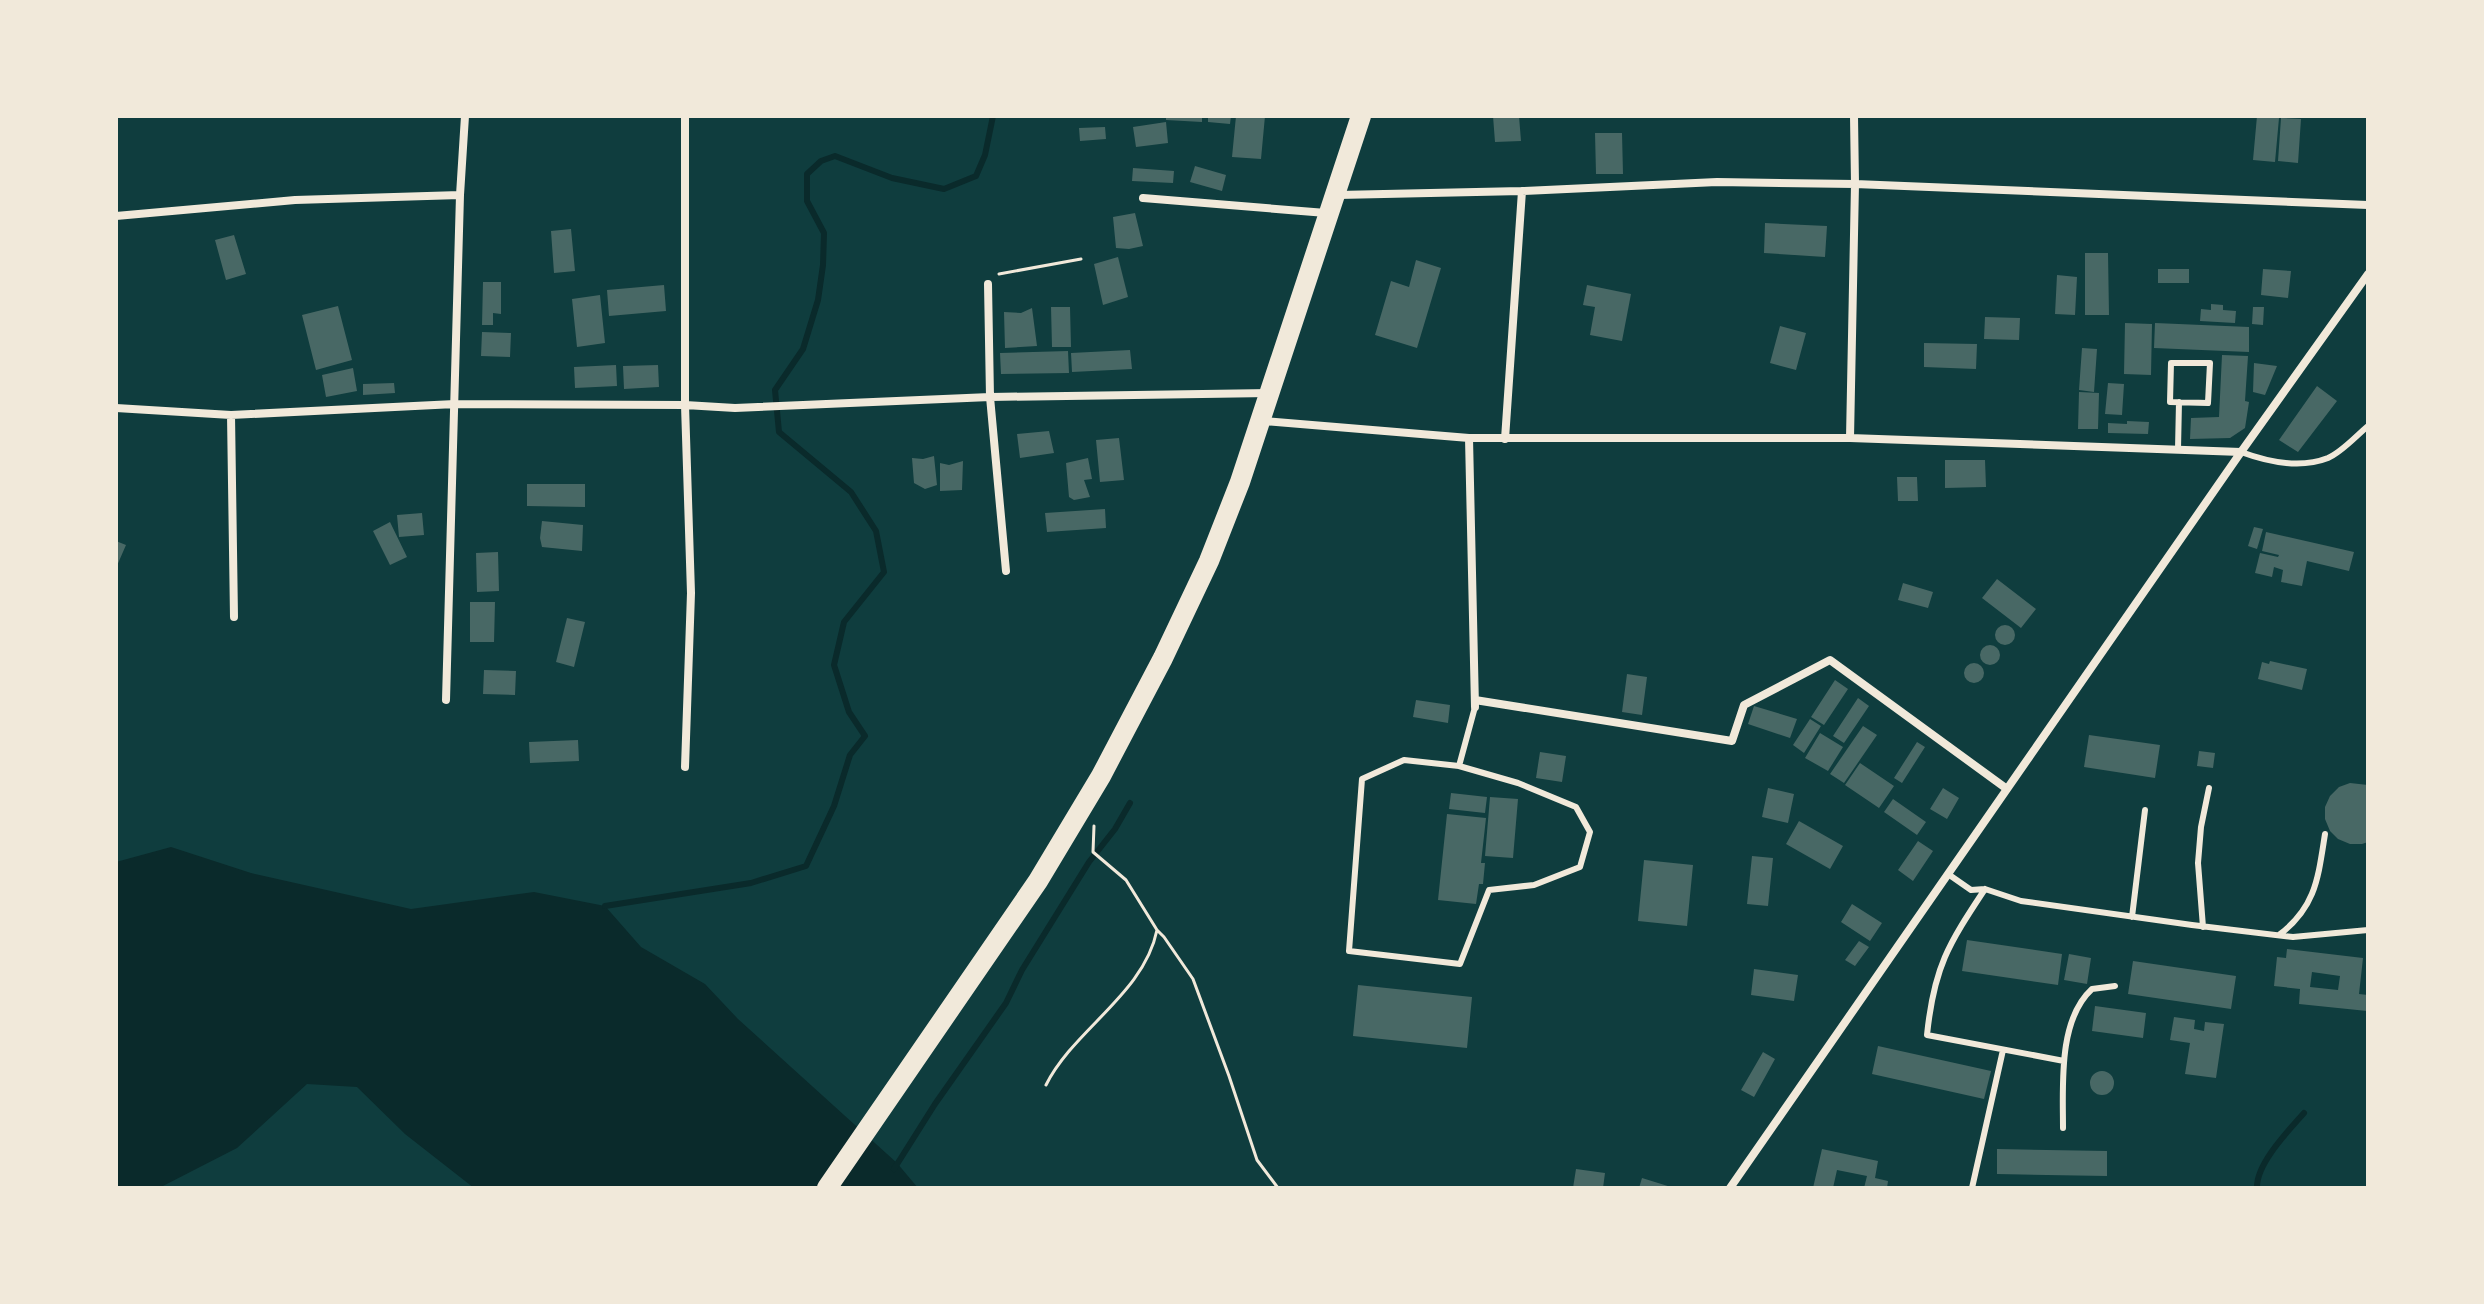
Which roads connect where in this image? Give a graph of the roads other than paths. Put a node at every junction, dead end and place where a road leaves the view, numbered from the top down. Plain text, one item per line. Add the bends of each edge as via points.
1 (465, 116) edge
2 (685, 116) edge
3 (1361, 116) edge
4 (1854, 116) edge
5 (1855, 184) junction
6 (1522, 191) junction
7 (460, 195) junction
8 (1143, 198) dead end
9 (1332, 204) junction
10 (2368, 205) edge
11 (116, 216) edge
12 (2368, 274) edge
13 (988, 284) road end
14 (1270, 393) junction
15 (990, 397) junction
16 (2179, 402) junction
17 (455, 404) junction
18 (685, 405) junction
19 (116, 408) edge
20 (231, 415) junction
21 (1261, 421) junction
22 (2368, 426) edge
23 (1469, 438) junction
24 (1850, 438) junction
25 (1505, 439) junction
26 (2178, 449) junction
27 (2241, 452) junction
28 (1006, 571) dead end
29 (234, 617) dead end
30 (446, 700) dead end
31 (1475, 704) junction
32 (1459, 766) junction
33 (685, 767) dead end
34 (2209, 788) dead end
35 (2007, 789) junction
36 (2145, 810) dead end
37 (2325, 834) dead end
38 (1948, 874) junction
39 (1985, 889) junction
40 (2132, 917) junction
41 (2203, 927) junction
42 (2368, 930) edge
43 (2279, 935) junction
44 (2115, 986) dead end
45 (2003, 1050) junction
46 (2064, 1061) junction
47 (2063, 1128) dead end
48 (827, 1188) edge
49 (1730, 1188) edge
50 (1972, 1188) edge

1 - 7 street
2 - 18 street
3 - 9 highway
4 - 5 street
5 - 6 street via 1717,182
5 - 10 street
5 - 24 street
6 - 9 street
6 - 25 street
7 - 11 street via 295,200
7 - 17 street
8 - 9 street
9 - 14 highway
12 - 27 street
13 - 15 street
14 - 15 street
14 - 21 highway
15 - 18 street via 735,408
15 - 28 street
16 - 16 lane via 2170,402 2171,363 2210,363 2208,403
16 - 26 lane
17 - 18 street
17 - 20 street
17 - 30 street
18 - 33 street via 691,593
19 - 20 street
20 - 29 street
21 - 23 street
21 - 48 highway via 1209,561 1101,776 1038,881
22 - 27 lane via 2330,457 2299,463 2264,461
23 - 25 street
23 - 31 street
24 - 25 street
24 - 26 street
26 - 27 street
27 - 35 street
31 - 32 lane
31 - 35 street via 1732,741 1744,705 1830,660
32 - 32 lane via 1576,807 1590,832 1580,867 1534,885 1489,890 1460,964 1349,951 1362,779 1404,760
34 - 41 lane via 2198,863
35 - 38 street
36 - 40 lane
37 - 43 lane via 2306,909
38 - 39 lane via 1971,890
38 - 49 street
39 - 40 lane via 2021,901
39 - 45 lane via 1941,962 1927,1035
40 - 41 lane
41 - 43 lane
42 - 43 lane
44 - 46 lane via 2092,989 2083,997
45 - 46 lane
45 - 50 lane
46 - 47 lane

